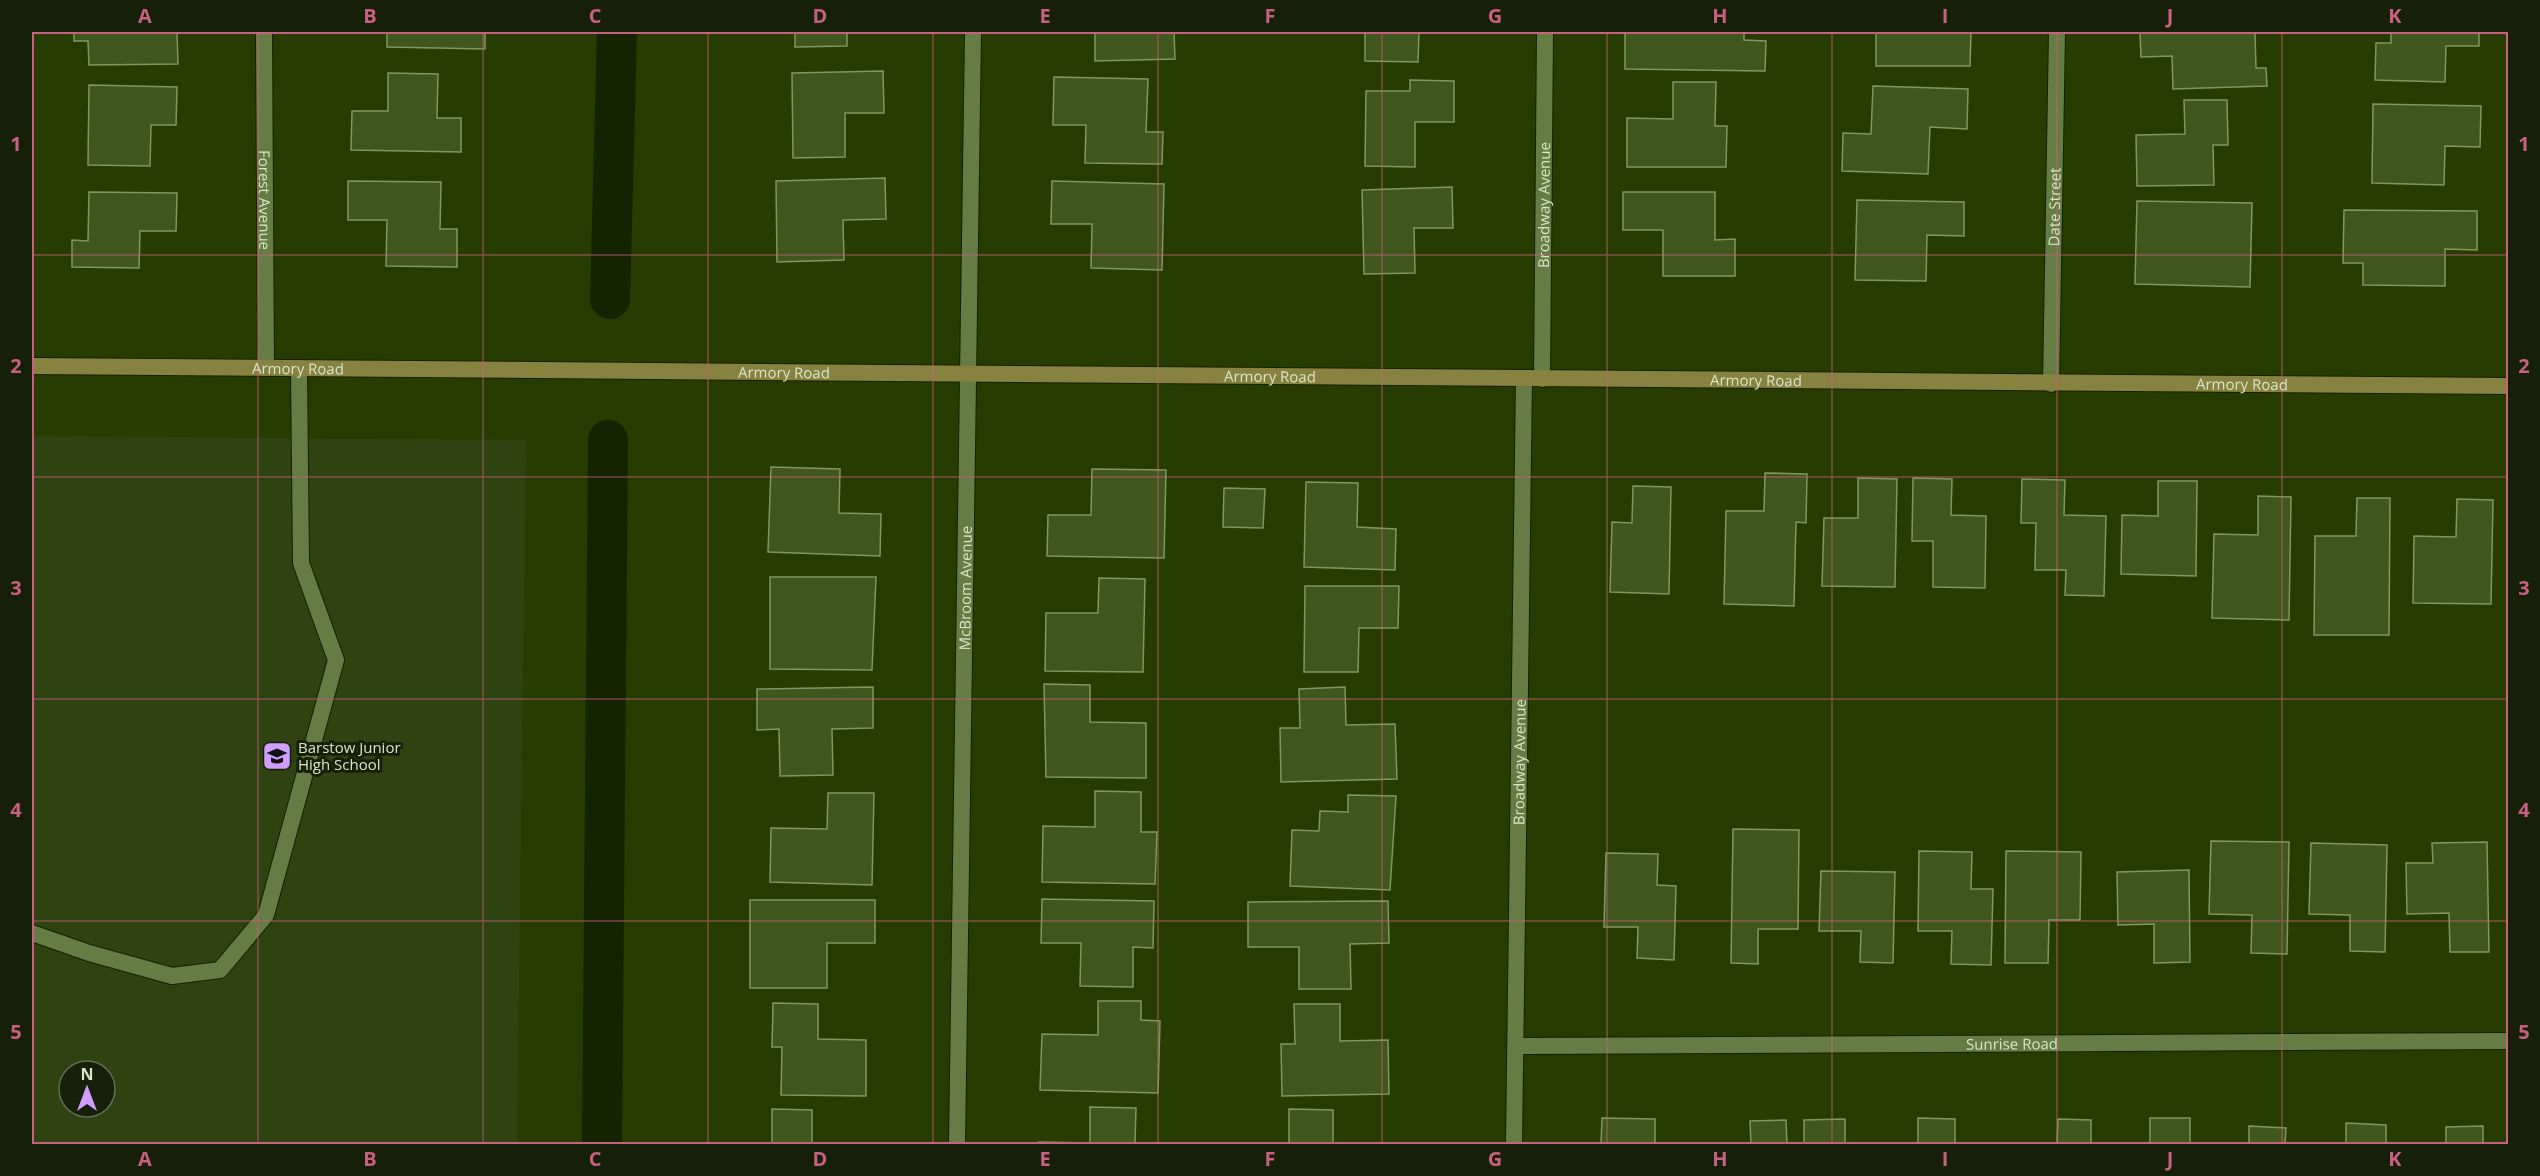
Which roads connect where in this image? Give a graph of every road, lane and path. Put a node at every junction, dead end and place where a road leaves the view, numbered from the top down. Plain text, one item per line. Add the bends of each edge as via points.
1 (264, 32) edge
2 (973, 32) edge
3 (1545, 32) edge
4 (2057, 32) edge
5 (32, 366) edge
6 (266, 368) junction
7 (299, 368) junction
8 (970, 374) junction
9 (1524, 378) junction
10 (1542, 379) junction
11 (2051, 384) junction
12 (2508, 386) edge
13 (32, 933) edge
14 (2508, 1041) edge
15 (1516, 1046) junction
16 (957, 1144) edge
17 (1514, 1144) edge

1 - 6 street, Forest Avenue
2 - 8 street, McBroom Avenue
3 - 10 street, Broadway Avenue
4 - 11 street, Date Street
5 - 6 main road, Armory Road
6 - 7 main road, Armory Road
7 - 8 main road, Armory Road
7 - 13 street via 302,563 336,660 266,915 220,970 172,976
8 - 9 main road, Armory Road
8 - 16 street, McBroom Avenue
9 - 10 main road, Armory Road
9 - 15 street, Broadway Avenue
10 - 11 main road, Armory Road
11 - 12 main road, Armory Road
14 - 15 street, Sunrise Road
15 - 17 street, Broadway Avenue

